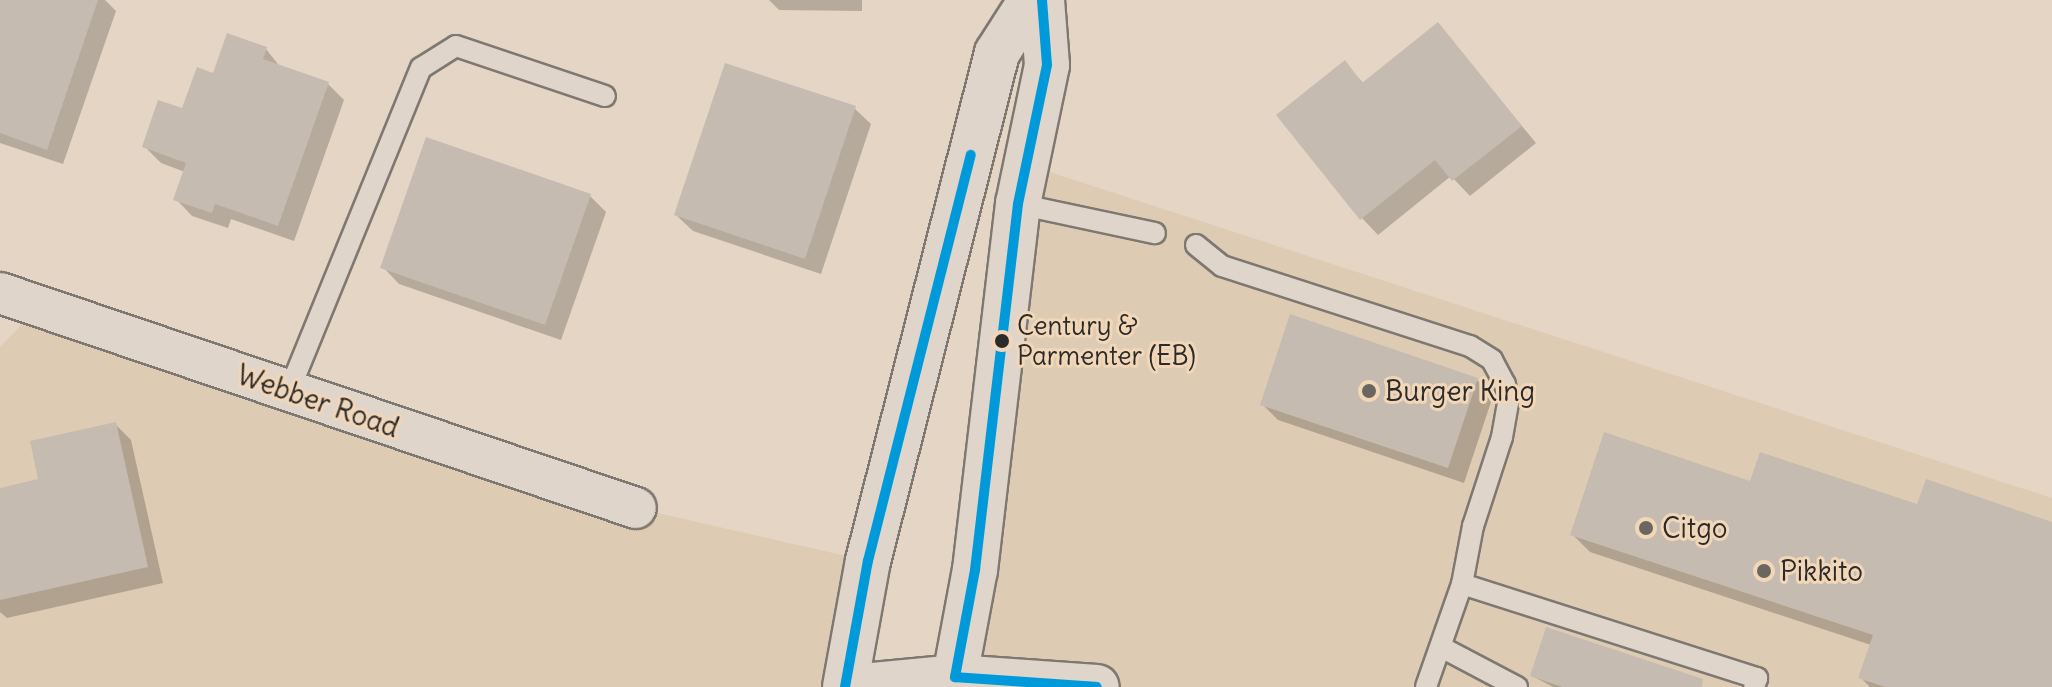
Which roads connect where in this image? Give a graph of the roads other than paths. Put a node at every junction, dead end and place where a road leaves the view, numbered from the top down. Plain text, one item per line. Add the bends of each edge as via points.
1 (1031, 0) edge
2 (1042, 0) edge
3 (605, 96) dead end
4 (1018, 204) junction
5 (1155, 233) dead end
6 (1196, 245) dead end
7 (0, 293) edge
8 (289, 391) junction
9 (636, 508) dead end
10 (1462, 584) junction
11 (1441, 647) junction
12 (954, 682) edge
13 (845, 687) edge
14 (852, 687) edge
15 (1097, 687) edge
16 (1426, 687) edge
17 (1517, 687) edge
18 (1754, 687) edge

1 - 13 main road via 997,53 868,561
2 - 4 main road via 1047,65
3 - 8 lane via 456,46 421,68
4 - 5 lane
4 - 12 main road via 975,570
6 - 10 lane via 1222,266 1470,346 1492,360 1508,403
7 - 8 street, Webber Road
8 - 9 street, Webber Road
10 - 11 lane
10 - 18 lane via 1757,678
11 - 16 lane
11 - 17 lane
12 - 14 main road
12 - 15 main road

